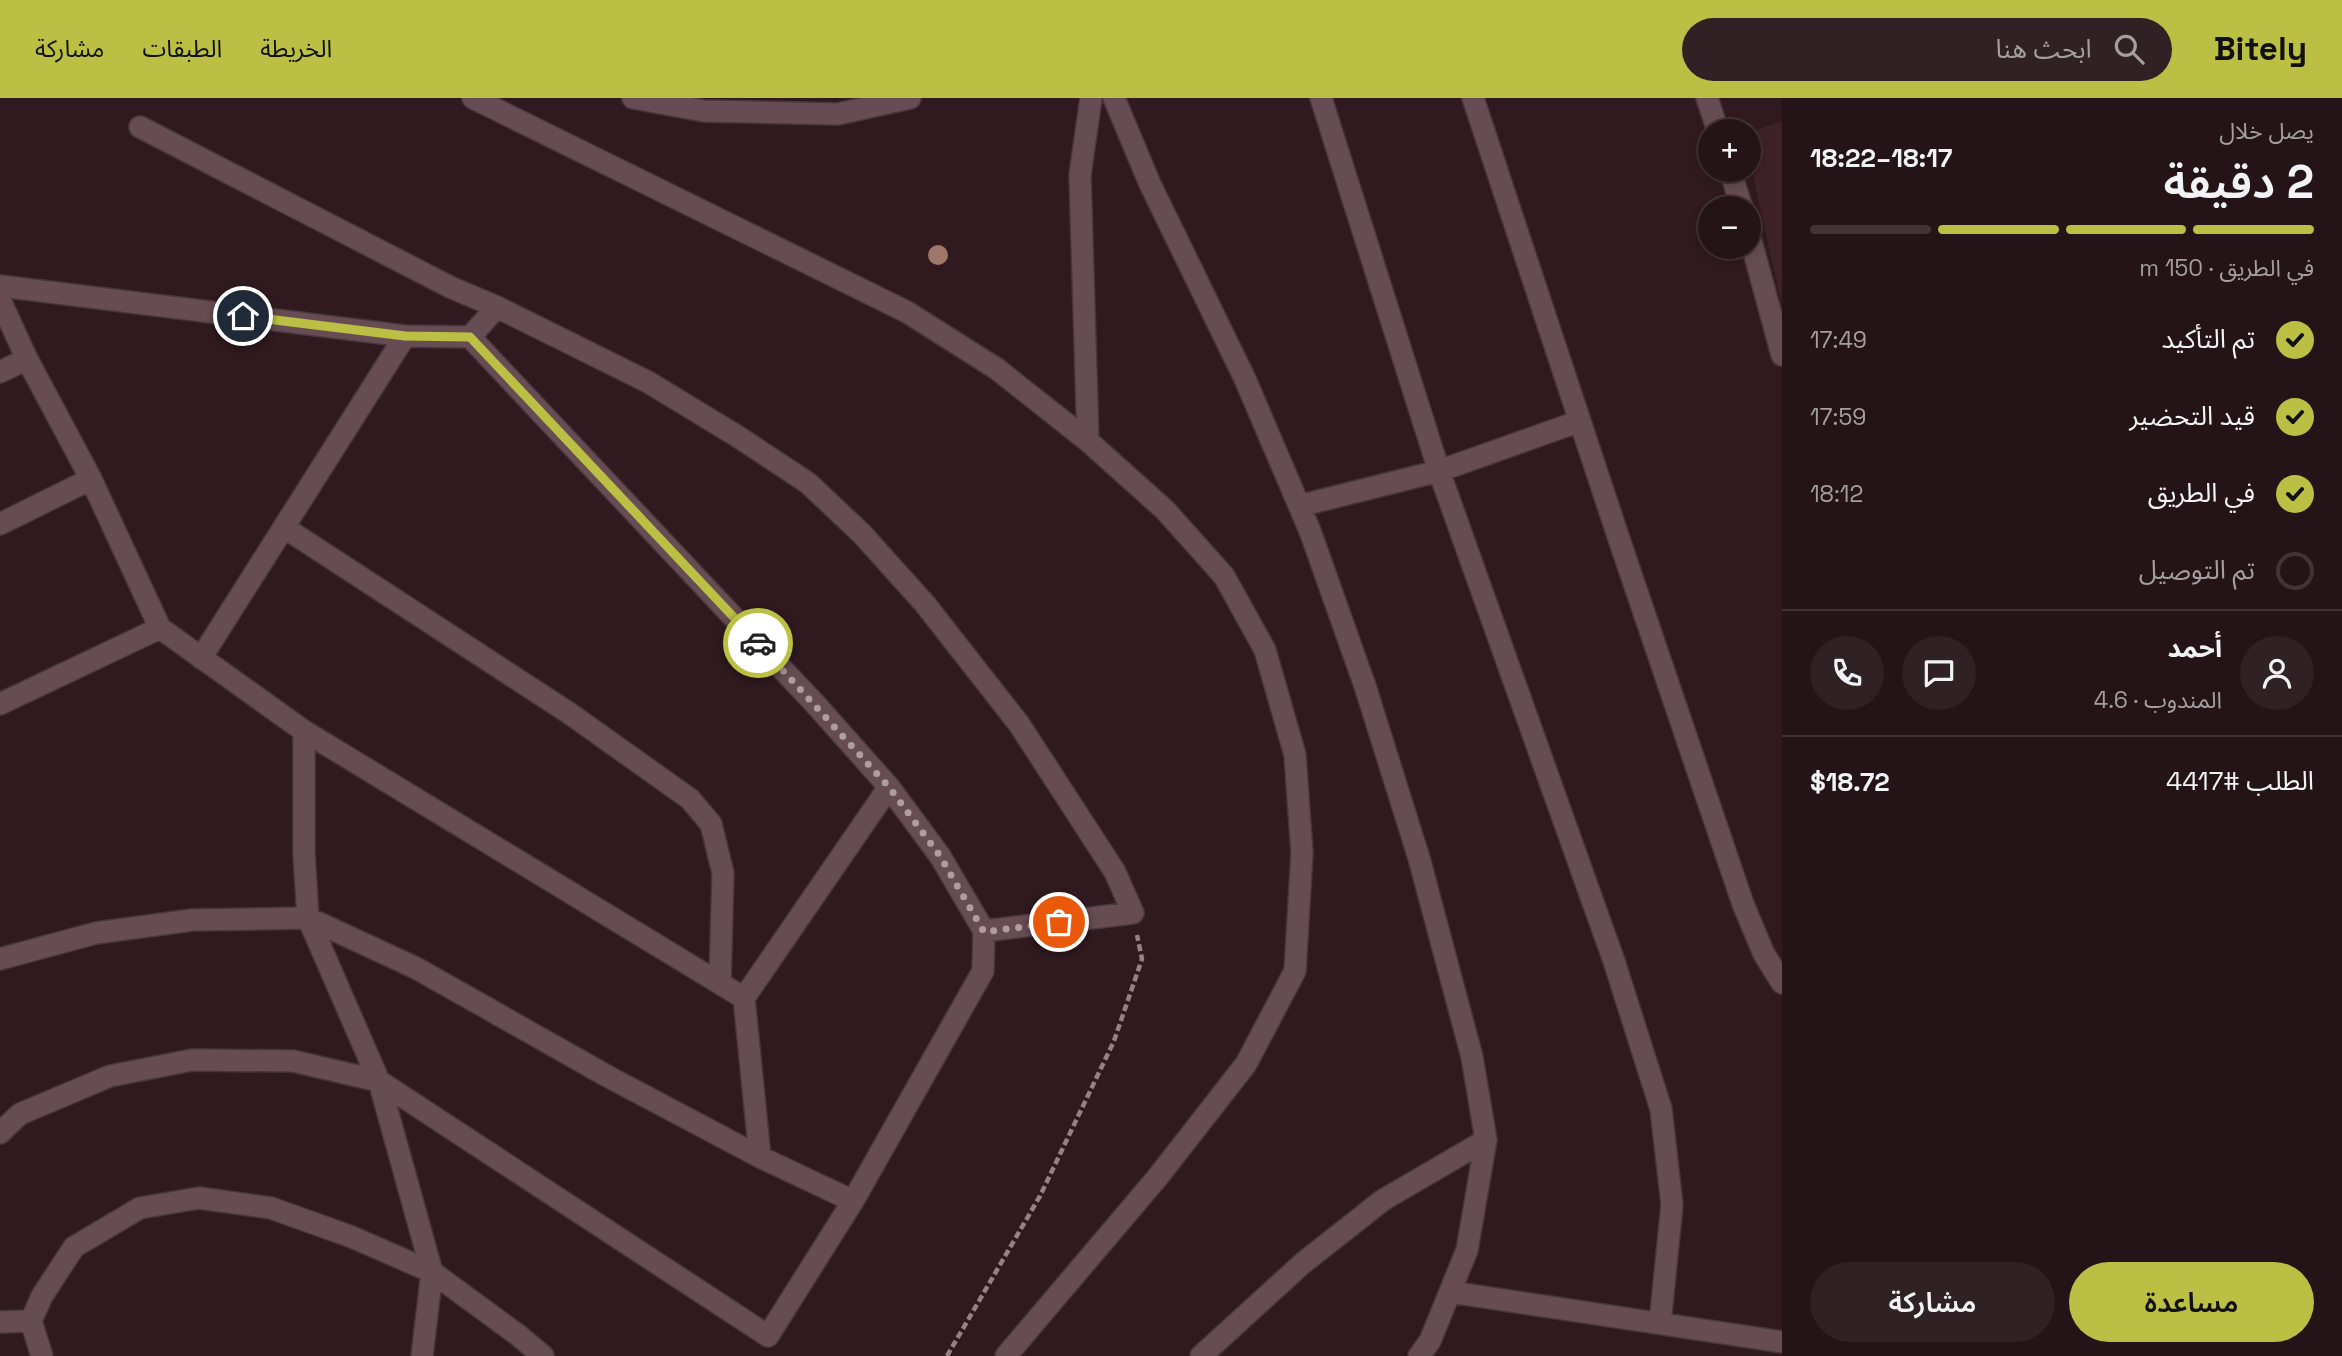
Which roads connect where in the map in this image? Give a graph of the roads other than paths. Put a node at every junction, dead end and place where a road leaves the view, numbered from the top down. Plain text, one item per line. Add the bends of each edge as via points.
1 (473, 98) edge
2 (633, 98) edge
3 (910, 98) edge
4 (1091, 98) edge
5 (1114, 98) edge
6 (1321, 98) edge
7 (1473, 98) edge
8 (1706, 98) edge
9 (884, 101) edge
10 (817, 106) edge
11 (1714, 119) edge
12 (140, 127) dead end
13 (1756, 259) edge
14 (0, 286) edge
15 (0, 300) edge
16 (497, 307) junction
17 (405, 336) junction
18 (470, 337) junction
19 (1782, 355) edge
20 (27, 359) junction
21 (0, 372) edge
22 (1580, 421) junction
23 (1088, 441) junction
24 (1439, 471) junction
25 (91, 480) junction
26 (1299, 506) junction
27 (0, 524) edge
28 (285, 528) junction
29 (160, 628) junction
30 (201, 658) junction
31 (0, 704) edge
32 (304, 731) junction
33 (889, 787) junction
34 (308, 918) junction
35 (984, 932) junction
36 (0, 959) edge
37 (720, 983) junction
38 (1782, 983) edge
39 (744, 998) junction
40 (379, 1081) junction
41 (0, 1133) edge
42 (1486, 1140) junction
43 (760, 1157) junction
44 (853, 1201) junction
45 (432, 1272) junction
46 (1450, 1292) junction
47 (31, 1321) junction
48 (0, 1322) edge
49 (1660, 1323) junction
50 (1782, 1342) edge
51 (42, 1356) edge
52 (422, 1356) edge
53 (543, 1356) edge
54 (1006, 1356) edge
55 (1201, 1356) edge
56 (1419, 1356) edge

1 - 23 street via 907,312 997,369
2 - 10 street via 704,111
3 - 9 street
4 - 23 street via 1080,175
5 - 26 street
6 - 24 street
7 - 22 street
8 - 11 street
9 - 10 street via 838,114
12 - 16 street
13 - 19 street
14 - 17 street
15 - 20 street
16 - 18 street
16 - 35 street via 648,382 808,483 925,604 1019,724 1115,872 1133,913
17 - 18 street
17 - 28 street
18 - 33 street
20 - 21 street
20 - 25 street
22 - 24 street
22 - 38 street via 1743,904
23 - 54 street via 1165,510 1224,576 1265,650 1295,755 1302,853 1295,971 1246,1064 1157,1178
24 - 26 street
24 - 49 street via 1614,961 1661,1109 1672,1205
25 - 27 street
25 - 29 street
26 - 42 street via 1365,686 1419,858 1472,1057
28 - 30 street
28 - 37 street via 569,713 690,799 711,824 723,873
29 - 30 street
29 - 31 street
30 - 32 street
32 - 34 street
32 - 37 street
33 - 35 street via 940,856
33 - 39 street
34 - 36 street via 192,920 96,933
34 - 40 street
34 - 43 street via 416,968
35 - 44 street via 983,971
37 - 39 street
39 - 43 street
40 - 41 street via 293,1060 192,1060 110,1076 20,1114
40 - 44 street via 768,1336
40 - 45 street
42 - 46 street via 1467,1250
42 - 55 street via 1383,1200 1303,1263
43 - 44 street
45 - 47 street via 271,1208 198,1198 140,1208 74,1247
45 - 52 street
45 - 53 street
46 - 49 street
46 - 56 street
47 - 48 street
47 - 51 street
49 - 50 street

